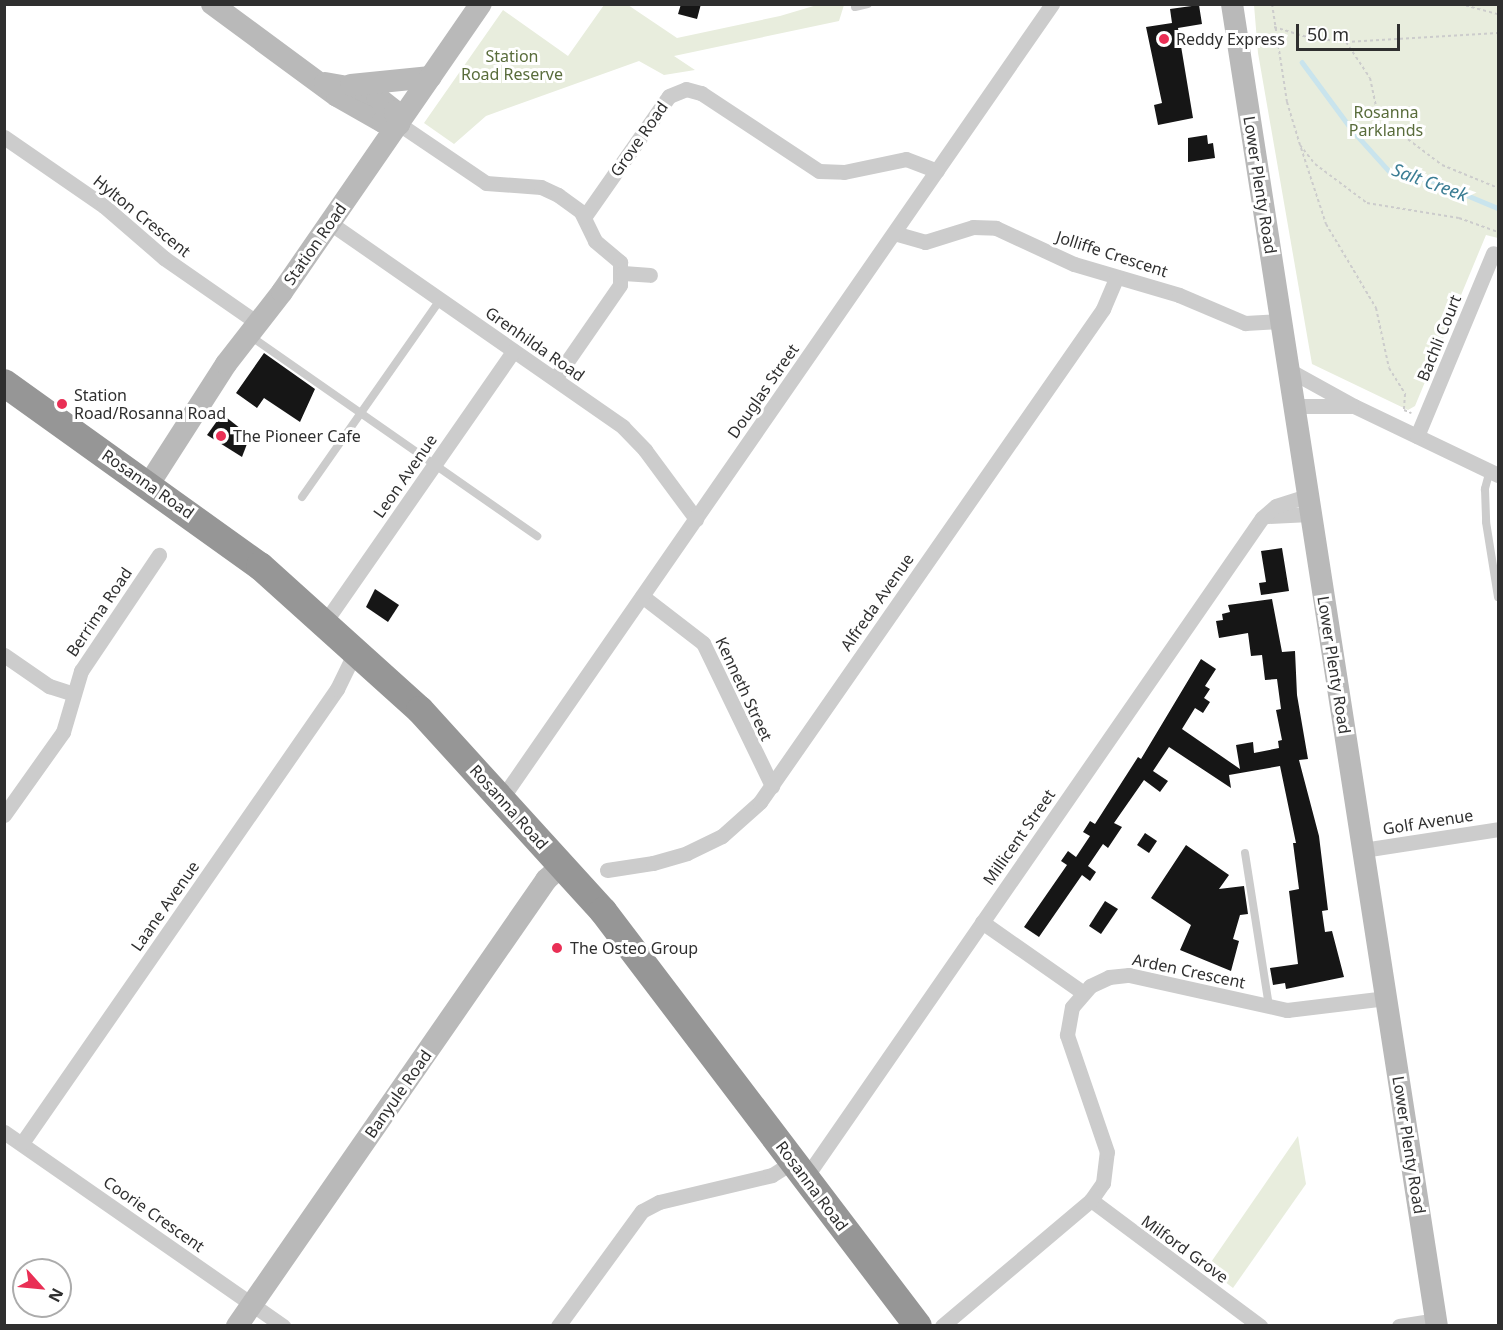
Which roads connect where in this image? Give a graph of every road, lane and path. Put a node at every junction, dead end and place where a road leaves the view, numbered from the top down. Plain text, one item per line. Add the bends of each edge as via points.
1 (212, 4) edge
2 (482, 4) edge
3 (868, 4) edge
4 (1052, 4) edge
5 (1232, 4) edge
6 (1272, 4) edge
7 (1460, 4) edge
8 (1470, 6) edge
9 (855, 7) dead end
10 (1498, 14) edge
11 (1274, 27) junction
12 (1498, 33) edge
13 (1346, 42) junction
14 (431, 77) junction
15 (321, 81) junction
16 (344, 86) junction
17 (399, 124) junction
18 (4, 137) edge
19 (1300, 145) junction
20 (934, 176) junction
21 (1498, 188) edge
22 (585, 216) junction
23 (330, 223) junction
24 (899, 227) junction
25 (1498, 232) edge
26 (1493, 253) dead end
27 (622, 273) junction
28 (650, 275) dead end
29 (1116, 278) junction
30 (440, 300) junction
31 (1280, 321) junction
32 (258, 330) junction
33 (513, 351) junction
34 (236, 368) dead end
35 (1287, 369) junction
36 (230, 377) dead end
37 (555, 379) junction
38 (4, 383) edge
39 (1293, 406) junction
40 (1354, 406) junction
41 (1404, 410) dead end
42 (361, 414) junction
43 (180, 432) junction
44 (1417, 436) junction
45 (434, 466) junction
46 (1494, 472) edge
47 (149, 484) junction
48 (302, 497) dead end
49 (1309, 505) junction
50 (696, 519) junction
51 (537, 536) dead end
52 (159, 555) dead end
53 (642, 596) junction
54 (1498, 597) edge
55 (325, 622) junction
56 (4, 655) edge
57 (362, 656) junction
58 (73, 694) junction
59 (772, 786) junction
60 (502, 798) junction
61 (4, 815) edge
62 (1498, 829) edge
63 (1363, 850) junction
64 (1245, 853) dead end
65 (562, 865) junction
66 (607, 870) dead end
67 (982, 922) junction
68 (1082, 992) junction
69 (1386, 998) junction
70 (1269, 1007) junction
71 (4, 1132) edge
72 (22, 1143) junction
73 (800, 1169) junction
74 (1091, 1200) junction
75 (252, 1304) junction
76 (1437, 1323) edge
77 (237, 1326) edge
78 (283, 1326) edge
79 (558, 1326) edge
80 (918, 1326) edge
81 (942, 1326) edge
82 (1260, 1326) edge
83 (1399, 1326) edge

1 - 15 street
2 - 14 street, Station Road
3 - 9 lane
4 - 20 street, Douglas Street
5 - 31 street, Lower Plenty Road
6 - 11 path
7 - 8 path
8 - 10 path
11 - 13 path via 1309,38
11 - 19 path via 1282,78
12 - 13 path
13 - 21 path via 1370,78 1377,110 1389,126 1442,165
14 - 16 street
14 - 17 street, Station Road
15 - 16 street
15 - 17 street via 376,119
16 - 17 street via 387,104 396,111
17 - 22 street via 486,183 546,189
17 - 23 street, Station Road
18 - 32 street, Hylton Crescent via 104,206
19 - 25 path via 1328,175 1367,203 1459,218
19 - 41 path via 1326,224 1376,308 1389,368 1405,394
20 - 22 street, Grove Road via 897,162 844,172 819,171 701,93 686,89 669,96
20 - 24 street, Douglas Street
22 - 27 street via 595,241 616,257
23 - 30 street, Grenhilda Road
23 - 32 street, Station Road
24 - 29 street, Jolliffe Crescent via 920,242 973,227 996,228 1054,256
24 - 50 street, Douglas Street
26 - 44 street, Bachli Court
27 - 28 street
27 - 37 street via 617,290
29 - 31 street, Jolliffe Crescent via 1179,295 1245,323
29 - 59 street, Alfreda Avenue via 1103,309
30 - 33 street, Grenhilda Road
30 - 42 lane
31 - 35 street, Lower Plenty Road
32 - 34 lane
32 - 42 lane
32 - 43 street, Station Road
33 - 37 street, Grenhilda Road
33 - 45 street, Leon Avenue
35 - 39 street, Lower Plenty Road
35 - 40 street
36 - 43 lane via 211,405
37 - 50 street, Grenhilda Road via 631,435
38 - 47 highway, Rosanna Road
39 - 40 street
39 - 49 street, Lower Plenty Road
40 - 44 street
42 - 45 lane
42 - 48 lane
43 - 47 street, Station Road
44 - 46 street
45 - 51 lane
45 - 55 street, Leon Avenue
46 - 54 lane via 1485,489 1486,522
47 - 55 highway, Rosanna Road via 260,566
49 - 63 street, Lower Plenty Road
49 - 67 street, Millicent Street via 1276,506 1262,518
50 - 53 street, Douglas Street
52 - 58 street, Berrima Road via 81,671
53 - 59 street, Kenneth Street via 703,643
53 - 60 street, Douglas Street
55 - 57 highway, Rosanna Road
56 - 58 street via 49,686
57 - 60 highway, Rosanna Road via 420,710
57 - 72 street, Laane Avenue
58 - 61 street, Berrima Road via 63,732
59 - 66 street, Alfreda Avenue via 748,814 705,845 653,863
60 - 65 highway, Rosanna Road
62 - 63 street, Golf Avenue
63 - 69 street, Lower Plenty Road
64 - 70 lane
65 - 73 highway, Rosanna Road via 628,943
65 - 75 street, Banyule Road via 546,880
67 - 68 street
67 - 73 street, Millicent Street
68 - 70 street, Arden Crescent via 1100,980 1129,975
68 - 74 street via 1068,1017 1067,1035 1108,1163 1103,1183
69 - 70 street, Arden Crescent via 1300,1010
69 - 76 street, Lower Plenty Road
71 - 72 street, Coorie Crescent
72 - 75 street, Coorie Crescent
73 - 79 street via 659,1202 642,1211
73 - 80 highway, Rosanna Road
74 - 81 street
74 - 82 street, Milford Grove
75 - 77 street, Banyule Road
75 - 78 street, Coorie Crescent
76 - 83 street

